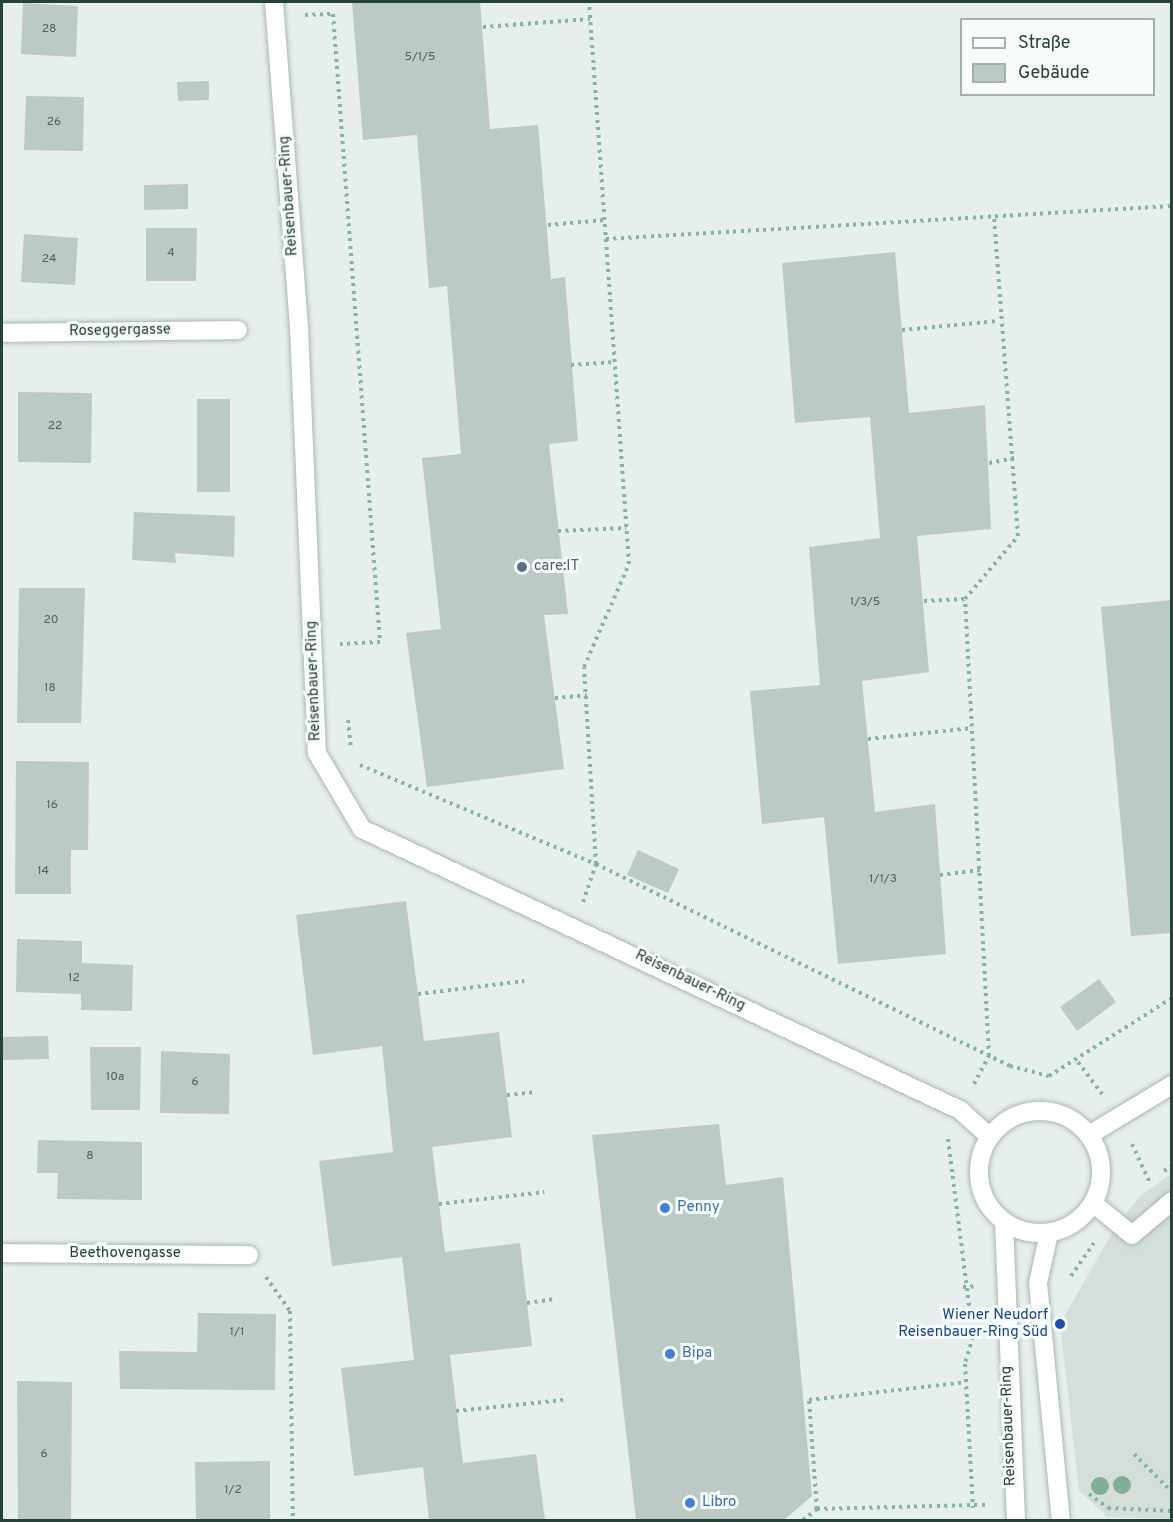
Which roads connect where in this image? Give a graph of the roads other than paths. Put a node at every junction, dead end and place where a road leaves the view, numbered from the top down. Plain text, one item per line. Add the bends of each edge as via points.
1 (274, 2) edge
2 (238, 330) dead end
3 (2, 333) edge
4 (1172, 1085) edge
5 (1089, 1134) junction
6 (989, 1136) junction
7 (1172, 1201) edge
8 (1093, 1203) junction
9 (1004, 1222) junction
10 (1048, 1233) junction
11 (2, 1253) edge
12 (249, 1255) road end
13 (1016, 1521) edge
14 (1061, 1521) edge

1 - 6 street, Reisenbauer-Ring via 299,327 317,753 362,828 960,1110
2 - 3 street, Roseggergasse
4 - 5 street
5 - 6 street via 1050,1111 1006,1120
5 - 8 street via 1101,1173
6 - 9 street via 979,1161 980,1187
7 - 8 street via 1132,1235
8 - 10 street via 1074,1223
9 - 10 street
9 - 13 street, Reisenbauer-Ring via 1012,1500
10 - 14 street via 1038,1283
11 - 12 street, Beethovengasse

